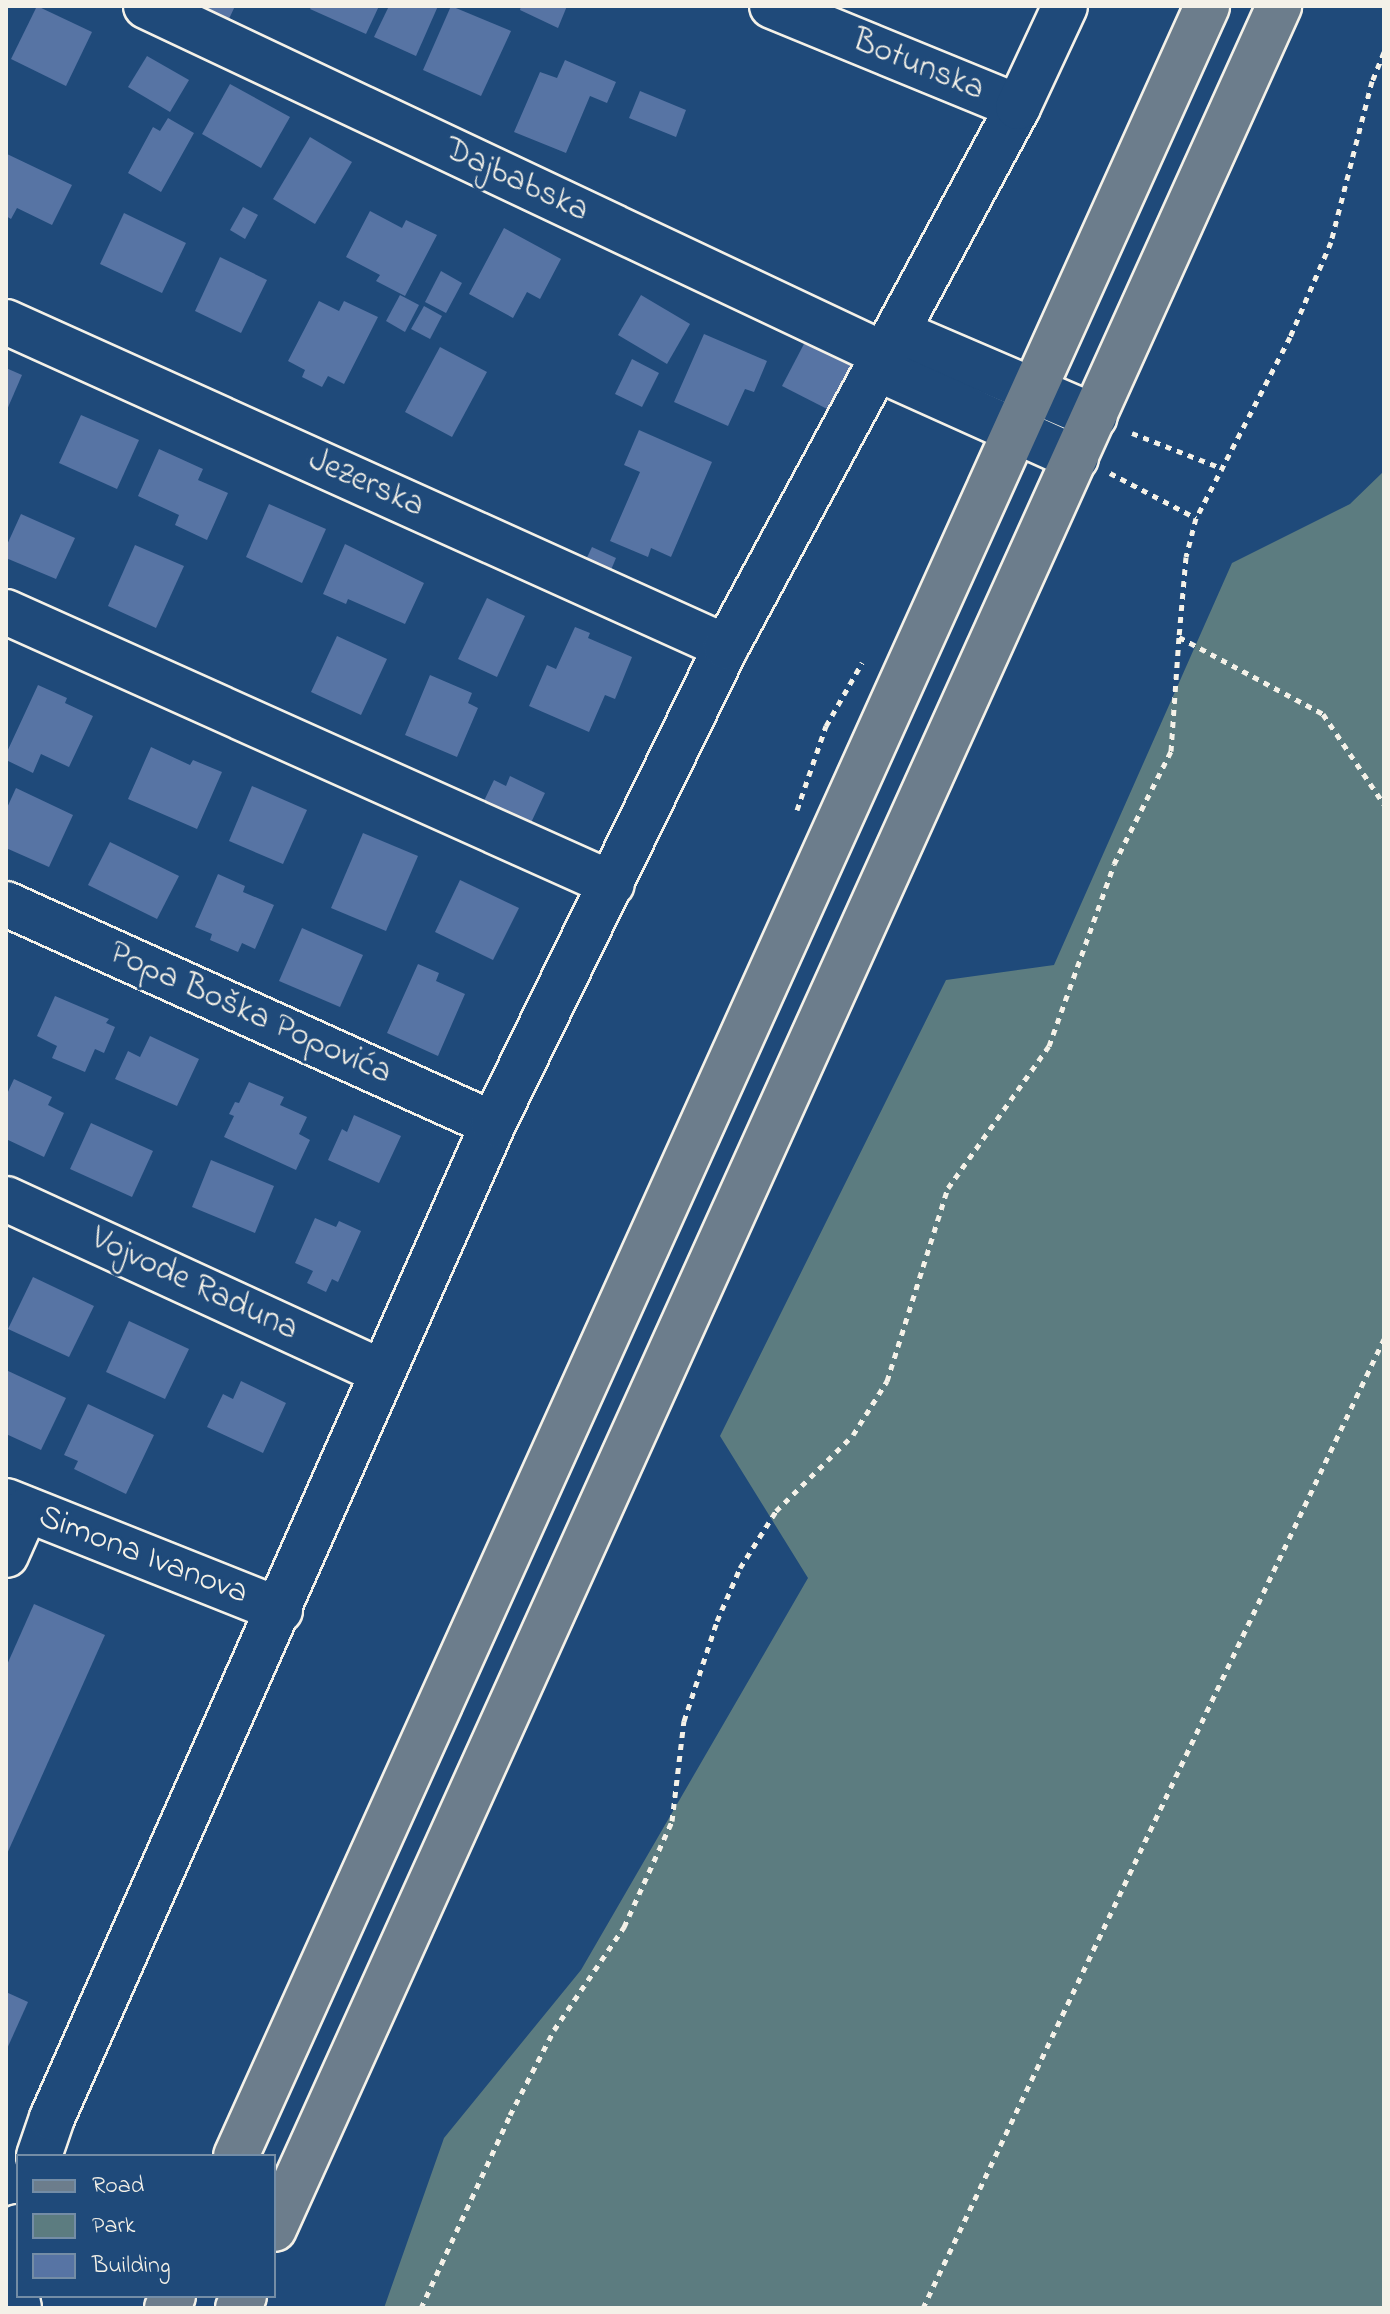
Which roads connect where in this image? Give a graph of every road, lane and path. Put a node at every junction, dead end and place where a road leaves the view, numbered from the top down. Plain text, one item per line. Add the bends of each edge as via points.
1 (146, 6) edge
2 (772, 6) edge
3 (1065, 6) edge
4 (1207, 6) edge
5 (1279, 6) edge
6 (1384, 52) edge
7 (1018, 107) junction
8 (6, 322) edge
9 (887, 352) junction
10 (1034, 391) junction
11 (1095, 417) junction
12 (1016, 431) junction
13 (1076, 458) junction
14 (1224, 469) junction
15 (1196, 518) junction
16 (6, 612) edge
17 (1179, 637) junction
18 (726, 647) junction
19 (1384, 804) edge
20 (612, 884) junction
21 (6, 904) edge
22 (493, 1124) junction
23 (6, 1199) edge
24 (1384, 1339) edge
25 (382, 1372) junction
26 (16, 1506) edge
27 (6, 1555) edge
28 (280, 1610) junction
29 (40, 2154) edge
30 (237, 2154) edge
31 (276, 2225) edge
32 (11, 2250) edge
33 (16, 2286) edge
34 (421, 2308) edge
35 (923, 2308) edge

1 - 9 street, Dajbabska
2 - 7 street, Botunska
3 - 7 street
4 - 10 main road
5 - 11 main road
6 - 14 path via 1331,242
7 - 9 street
8 - 18 street, Jezerska
9 - 10 street
9 - 12 street
9 - 18 street
10 - 11 street
10 - 12 main road
11 - 13 main road
11 - 14 path
12 - 13 street
12 - 30 main road
13 - 15 path
13 - 31 main road
14 - 15 path
15 - 17 path via 1186,557
16 - 20 street
17 - 19 path via 1323,714
17 - 34 path via 1171,751 1114,864 1049,1046 948,1188 887,1381 853,1435 776,1511 740,1568 684,1721 672,1821 624,1927 547,2045
18 - 20 street
20 - 22 street
21 - 22 street, Popa Boška Popovića
22 - 25 street
23 - 25 street, Vojvode Raduna
24 - 35 path
25 - 28 street
26 - 27 street
26 - 28 street, Simona Ivanova
28 - 29 street
32 - 33 street

